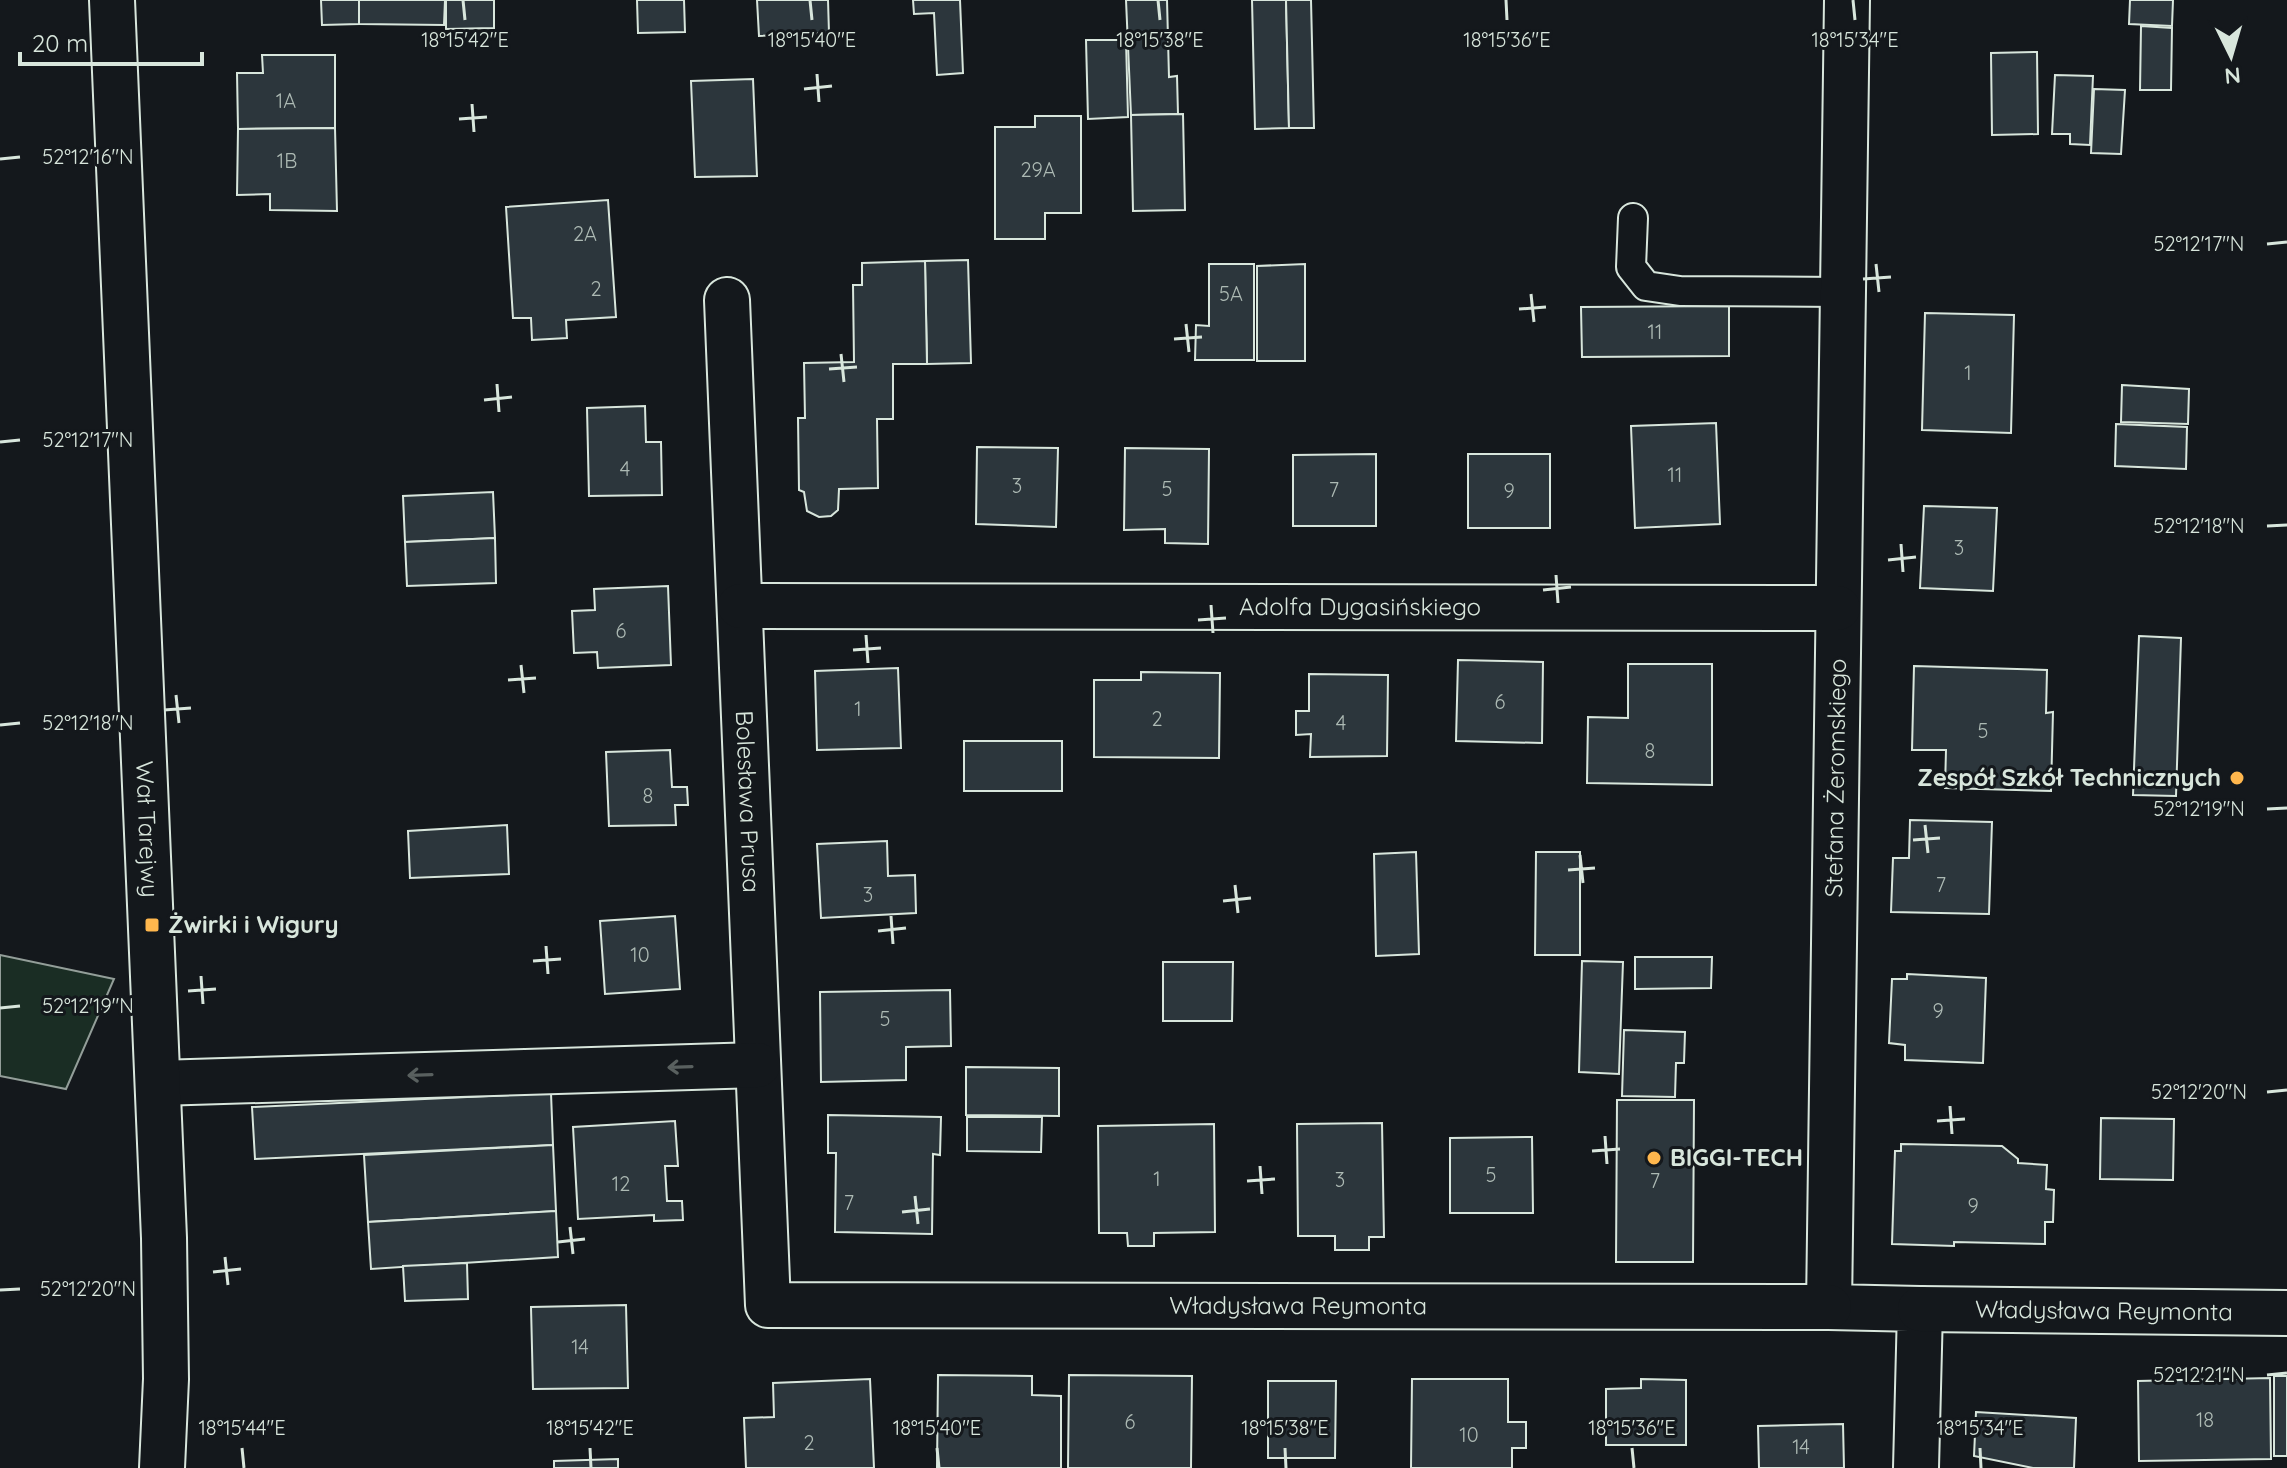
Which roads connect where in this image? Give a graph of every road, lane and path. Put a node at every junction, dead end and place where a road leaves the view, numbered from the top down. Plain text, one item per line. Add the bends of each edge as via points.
1 (112, 0) edge
2 (1847, 0) edge
3 (1633, 218) dead end
4 (1843, 292) junction
5 (727, 300) dead end
6 (740, 606) junction
7 (1838, 608) junction
8 (758, 1065) junction
9 (158, 1083) junction
10 (768, 1305) joint
11 (1829, 1307) junction
12 (1920, 1309) junction
13 (2287, 1313) edge
14 (162, 1468) edge
15 (1916, 1468) edge

1 - 9 street, Wał Tarejwy
2 - 4 street, Stefana Żeromskiego
3 - 4 lane via 1631,267 1646,286
4 - 7 street, Stefana Żeromskiego
5 - 6 street, Bolesława Prusa
6 - 7 street, Adolfa Dygasińskiego
6 - 8 street, Bolesława Prusa
7 - 11 street, Stefana Żeromskiego
8 -> 9 street
8 - 10 street, Bolesława Prusa
9 - 14 street, Wał Tarejwy via 165,1254
10 - 11 street, Władysława Reymonta
11 - 12 street
12 - 13 street, Władysława Reymonta
12 - 15 street

